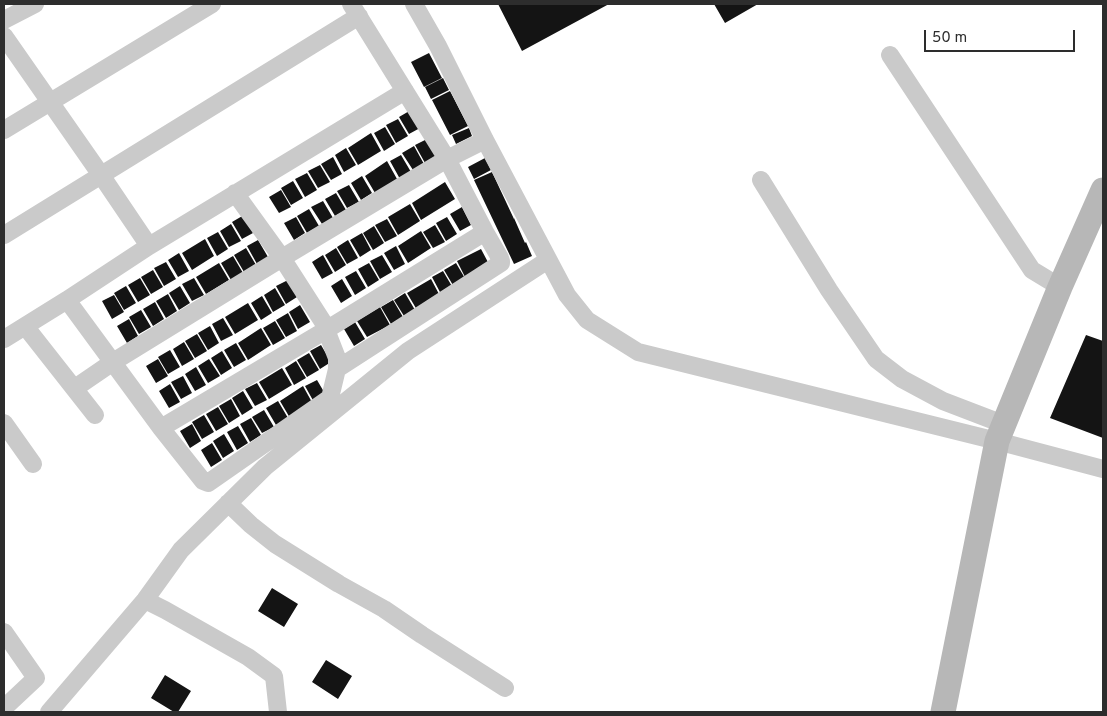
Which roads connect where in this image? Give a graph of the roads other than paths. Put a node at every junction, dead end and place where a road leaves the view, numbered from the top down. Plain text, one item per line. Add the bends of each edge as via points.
1 (35, 4) edge
2 (212, 4) edge
3 (414, 4) edge
4 (355, 10) edge
5 (4, 20) edge
6 (4, 36) edge
7 (890, 55) dead end
8 (405, 91) junction
9 (50, 102) junction
10 (4, 130) edge
11 (485, 140) junction
12 (448, 159) junction
13 (101, 175) junction
14 (762, 180) dead end
15 (1103, 190) edge
16 (235, 193) junction
17 (485, 232) junction
18 (4, 235) edge
19 (149, 246) junction
20 (282, 258) junction
21 (548, 260) junction
22 (1060, 287) junction
23 (67, 300) junction
24 (25, 326) junction
25 (326, 330) junction
26 (4, 339) edge
27 (113, 362) junction
28 (337, 369) junction
29 (75, 388) junction
30 (94, 415) dead end
31 (4, 423) edge
32 (161, 428) junction
33 (1000, 432) junction
34 (33, 464) dead end
35 (1103, 469) edge
36 (228, 503) junction
37 (145, 600) junction
38 (4, 632) edge
39 (505, 688) dead end
40 (4, 708) edge
41 (49, 712) edge
42 (278, 712) edge
43 (943, 712) edge

1 - 5 street
2 - 9 street
3 - 11 street
4 - 8 street
4 - 13 street
6 - 9 street
7 - 22 street via 1032,270
8 - 12 street
8 - 16 street
9 - 10 street
9 - 13 street
11 - 12 street
11 - 21 street
12 - 17 street
12 - 20 street
13 - 18 street
13 - 19 street
14 - 33 street via 829,290 876,359 902,379
15 - 22 street
16 - 19 street
16 - 20 street
17 - 25 street
17 - 28 street via 500,263
19 - 23 street
20 - 25 street
20 - 27 street
21 - 33 street via 567,295 587,320 638,352
21 - 36 street via 408,351 265,467
22 - 33 street
23 - 24 street
23 - 27 street
24 - 26 street
24 - 29 street
25 - 28 street via 337,358
25 - 32 street
27 - 29 street
27 - 32 street
28 - 32 street via 330,398 208,483 203,481
29 - 30 street
31 - 34 street
33 - 35 street
33 - 43 street
36 - 37 street via 181,550
36 - 39 street via 275,544 384,609
37 - 41 street
37 - 42 street via 248,657 274,676
38 - 40 street via 36,678

